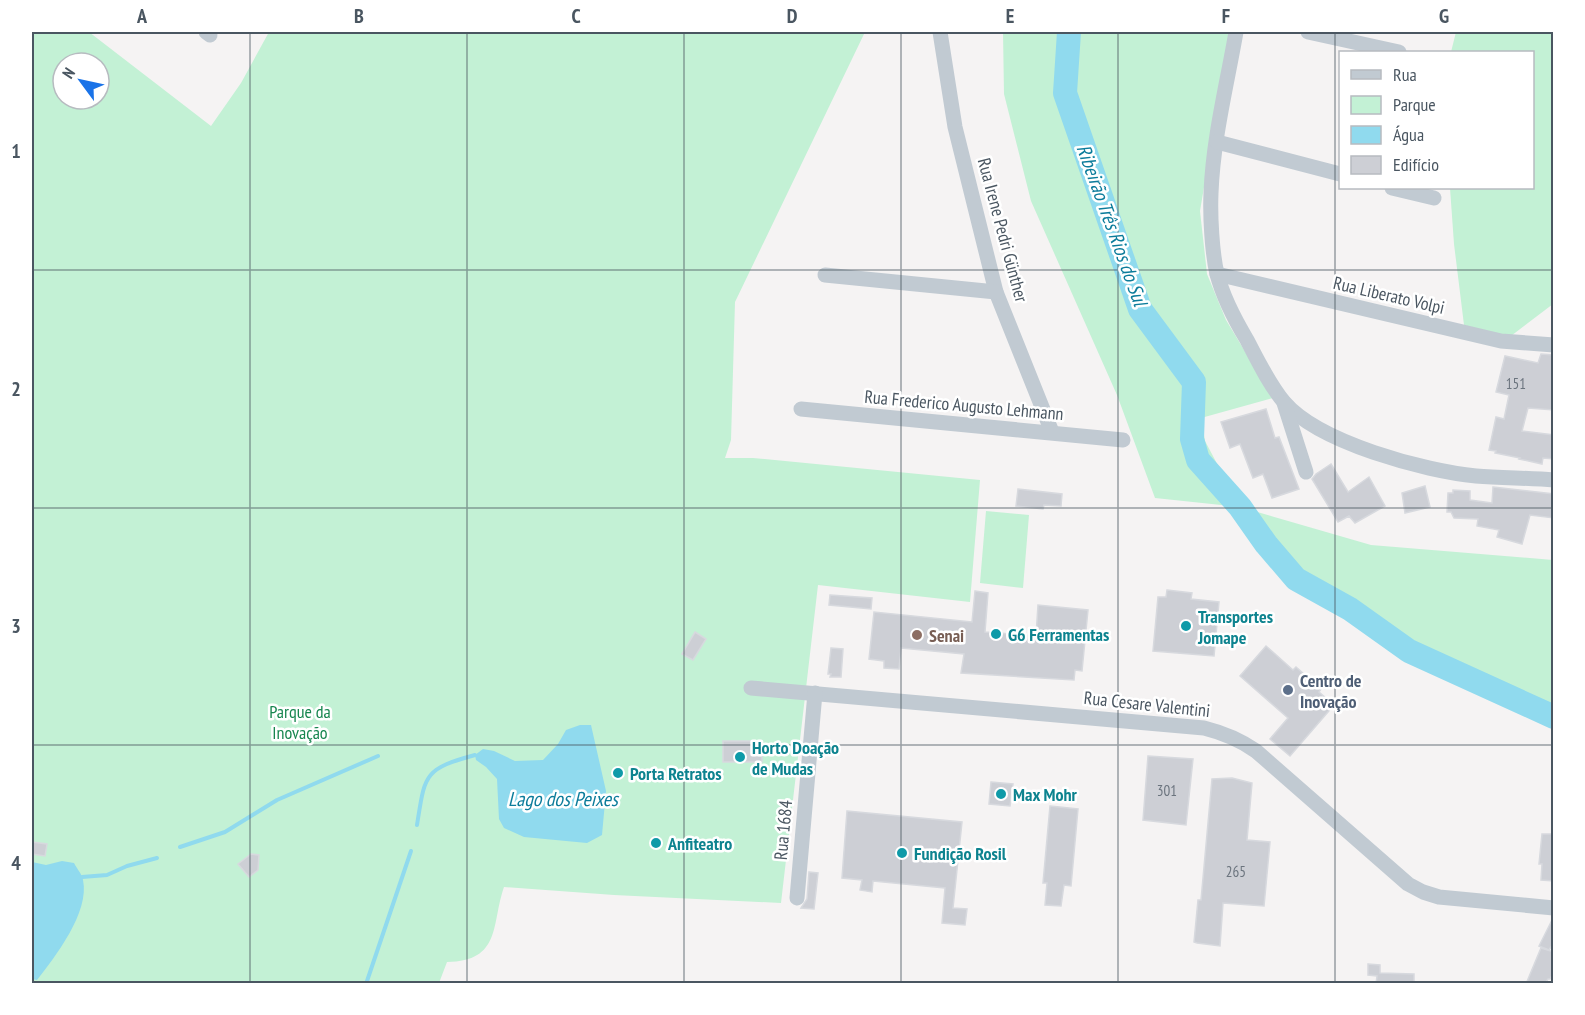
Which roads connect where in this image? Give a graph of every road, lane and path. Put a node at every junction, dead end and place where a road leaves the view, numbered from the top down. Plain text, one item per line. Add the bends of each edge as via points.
1 (940, 32) edge
2 (1236, 32) edge
3 (1308, 32) edge
4 (1394, 51) edge
5 (1217, 142) junction
6 (1339, 173) edge
7 (1396, 189) edge
8 (1434, 198) dead end
9 (1217, 274) junction
10 (825, 275) dead end
11 (996, 292) junction
12 (1554, 345) edge
13 (1284, 403) junction
14 (801, 409) dead end
15 (1052, 432) junction
16 (1123, 440) dead end
17 (1306, 472) dead end
18 (1554, 480) edge
19 (751, 688) dead end
20 (814, 693) junction
21 (797, 898) dead end
22 (1554, 908) edge

1 - 11 street, Rua Irene Pedri Günther via 955,127
2 - 5 street
3 - 4 street
5 - 6 street
5 - 9 street via 1211,192
7 - 8 street
9 - 12 street, Rua Liberato Volpi via 1502,341
9 - 13 street via 1238,325
10 - 11 street
11 - 15 street, Rua Irene Pedri Günther
13 - 17 street
13 - 18 street via 1335,437 1413,464 1475,476
14 - 15 street, Rua Frederico Augusto Lehmann
15 - 16 street, Rua Frederico Augusto Lehmann
19 - 20 street, Rua Cesare Valentini
20 - 21 street, Rua 1684
20 - 22 street, Rua Cesare Valentini via 1222,732 1256,751 1408,884 1439,897

